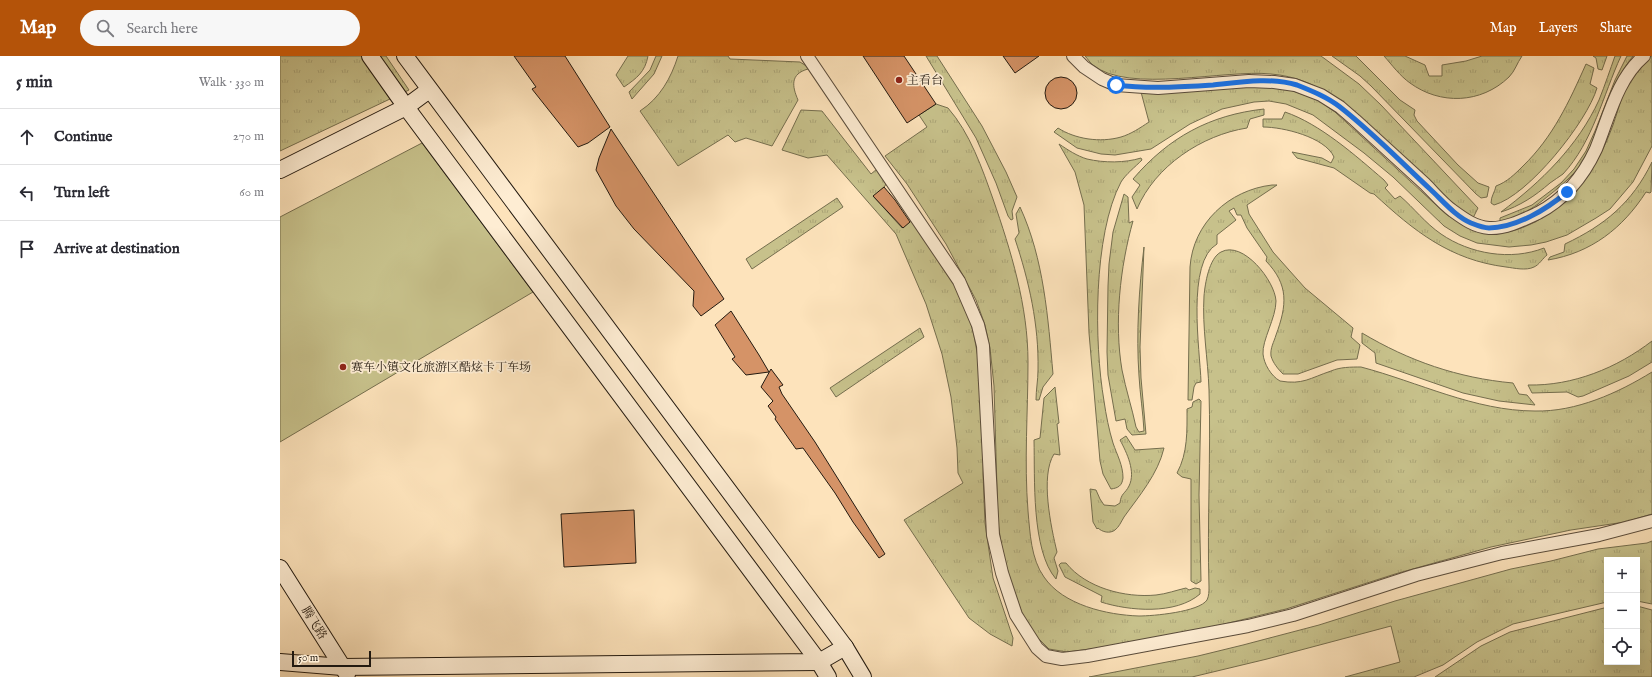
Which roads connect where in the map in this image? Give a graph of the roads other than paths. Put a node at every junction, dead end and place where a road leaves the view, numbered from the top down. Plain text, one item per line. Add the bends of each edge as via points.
1 (370, 56) edge
2 (405, 56) edge
3 (807, 56) edge
4 (1073, 56) edge
5 (1644, 56) edge
6 (429, 90) junction
7 (406, 107) junction
8 (280, 170) edge
9 (1652, 521) edge
10 (280, 568) edge
11 (845, 647) junction
12 (280, 662) edge
13 (820, 662) junction
14 (346, 672) edge
15 (828, 677) edge
16 (863, 677) edge

1 - 7 street
2 - 6 street
3 - 9 street via 959,281 978,325 983,346 993,536 1016,614 1037,648 1046,656 1062,659 1087,656 1248,626 1293,615 1416,575 1502,552 1599,535
4 - 5 street via 1084,67 1116,85 1158,88 1249,81 1274,82 1295,85 1321,95 1355,120 1452,210 1472,224 1488,228 1525,219 1551,206 1581,177 1629,71
6 - 7 street
6 - 11 street
7 - 8 street
7 - 13 street
10 - 14 street, 腾飞路
11 - 13 street
11 - 16 street
12 - 14 street
13 - 14 street
13 - 15 street

